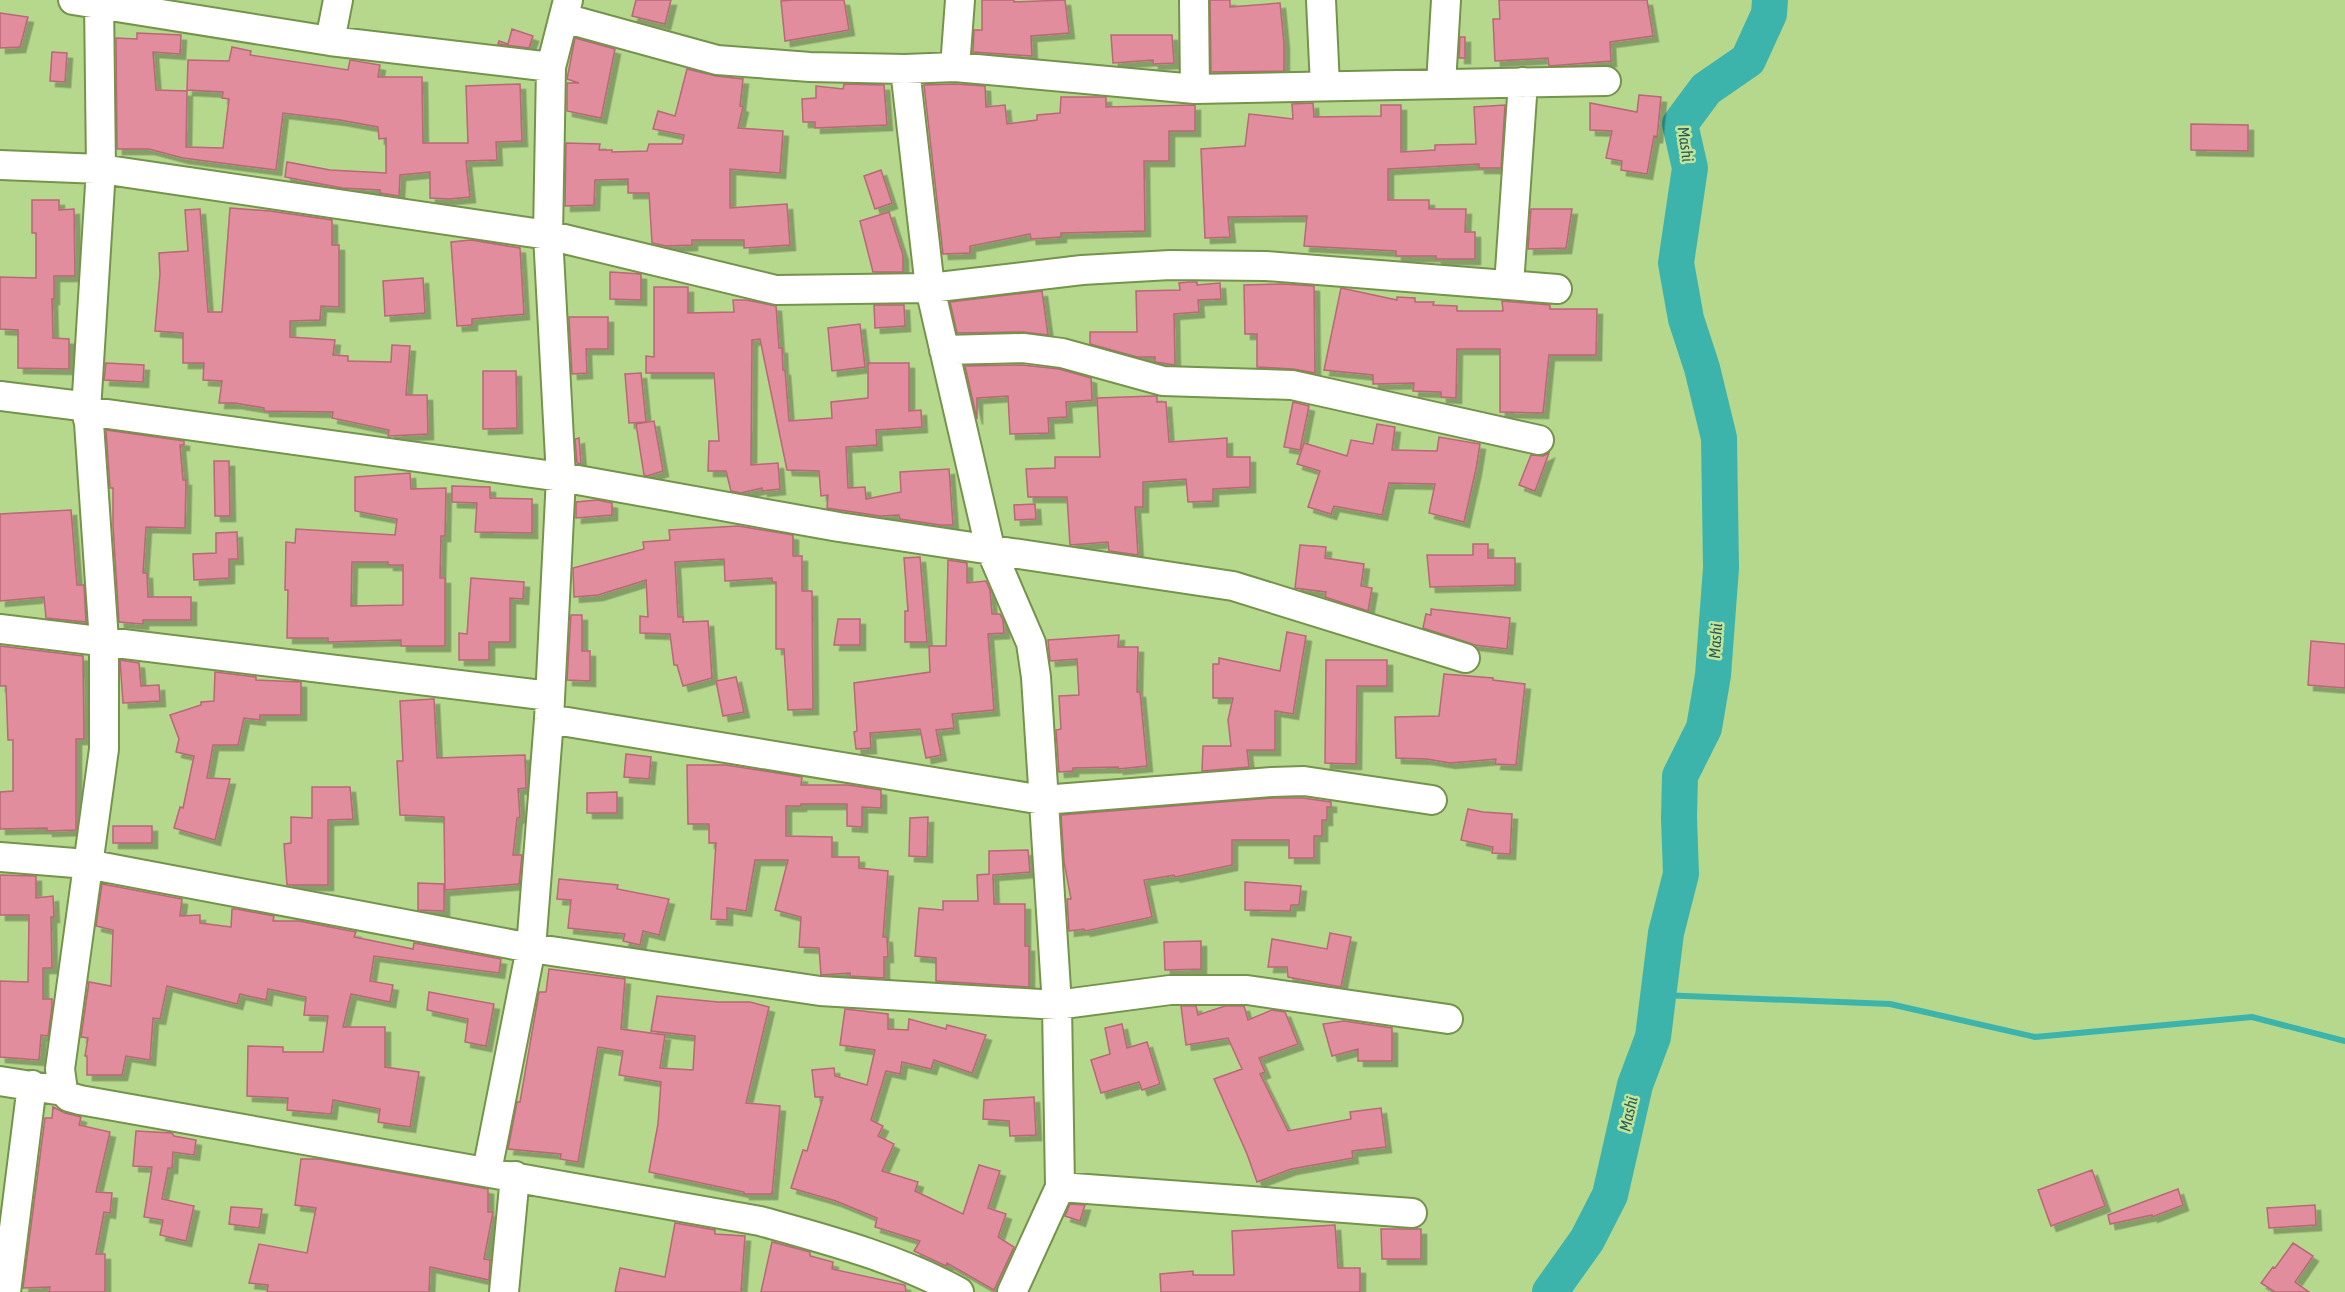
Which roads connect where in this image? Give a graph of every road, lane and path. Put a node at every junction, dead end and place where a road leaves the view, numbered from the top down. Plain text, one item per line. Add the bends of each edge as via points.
1 (338, 0) edge
2 (960, 0) edge
3 (1194, 0) edge
4 (1321, 0) edge
5 (1446, 0) edge
6 (90, 2) edge
7 (566, 9) edge
8 (330, 41) junction
9 (955, 67) junction
10 (551, 68) junction
11 (905, 69) junction
12 (1606, 81) dead end
13 (1523, 82) junction
14 (1441, 84) junction
15 (1325, 86) junction
16 (1195, 89) junction
17 (0, 165) edge
18 (101, 169) junction
19 (548, 235) junction
20 (1509, 285) junction
21 (930, 288) junction
22 (1557, 289) dead end
23 (945, 350) junction
24 (0, 396) edge
25 (86, 411) junction
26 (1539, 440) dead end
27 (561, 477) junction
28 (990, 548) junction
29 (0, 629) edge
30 (104, 641) junction
31 (1465, 658) dead end
32 (549, 707) junction
33 (1043, 800) junction
34 (1432, 800) dead end
35 (0, 856) edge
36 (87, 864) junction
37 (531, 948) junction
38 (1057, 1005) junction
39 (1448, 1019) dead end
40 (0, 1081) edge
41 (32, 1085) junction
42 (63, 1091) junction
43 (487, 1171) junction
44 (515, 1176) junction
45 (1060, 1187) junction
46 (1412, 1213) dead end
47 (6, 1292) edge
48 (504, 1292) edge
49 (959, 1292) edge
50 (1012, 1292) edge

1 - 8 street
2 - 9 street
3 - 16 street
4 - 15 street
5 - 14 street
6 - 8 street
6 - 18 street
7 - 10 street
7 - 11 street via 717,60
8 - 10 street
9 - 11 street
9 - 16 street
10 - 19 street
11 - 21 street
12 - 13 street
13 - 14 street
13 - 20 street
14 - 15 street
15 - 16 street
17 - 18 street
18 - 19 street
18 - 25 street
19 - 21 street via 776,290
19 - 27 street
20 - 21 street via 1266,266 1170,265 1082,270
20 - 22 street
21 - 23 street
23 - 26 street via 1023,348 1062,353 1163,381 1292,385
23 - 28 street
24 - 25 street via 75,404
25 - 27 street
25 - 30 street
27 - 28 street via 839,527
27 - 32 street
28 - 31 street via 1233,586
28 - 33 street via 1031,643
29 - 30 street
30 - 32 street
30 - 36 street via 104,749
32 - 33 street
32 - 37 street
33 - 34 street via 1294,781
33 - 38 street
35 - 36 street
36 - 37 street
36 - 42 street via 60,1069
37 - 38 street via 820,991
37 - 43 street
38 - 39 street via 1170,990 1247,990
38 - 45 street
40 - 41 street
41 - 42 street
41 - 47 street
42 - 43 street via 80,1100
43 - 44 street
44 - 48 street
44 - 49 street via 760,1221 846,1245 928,1275
45 - 46 street
45 - 50 street

